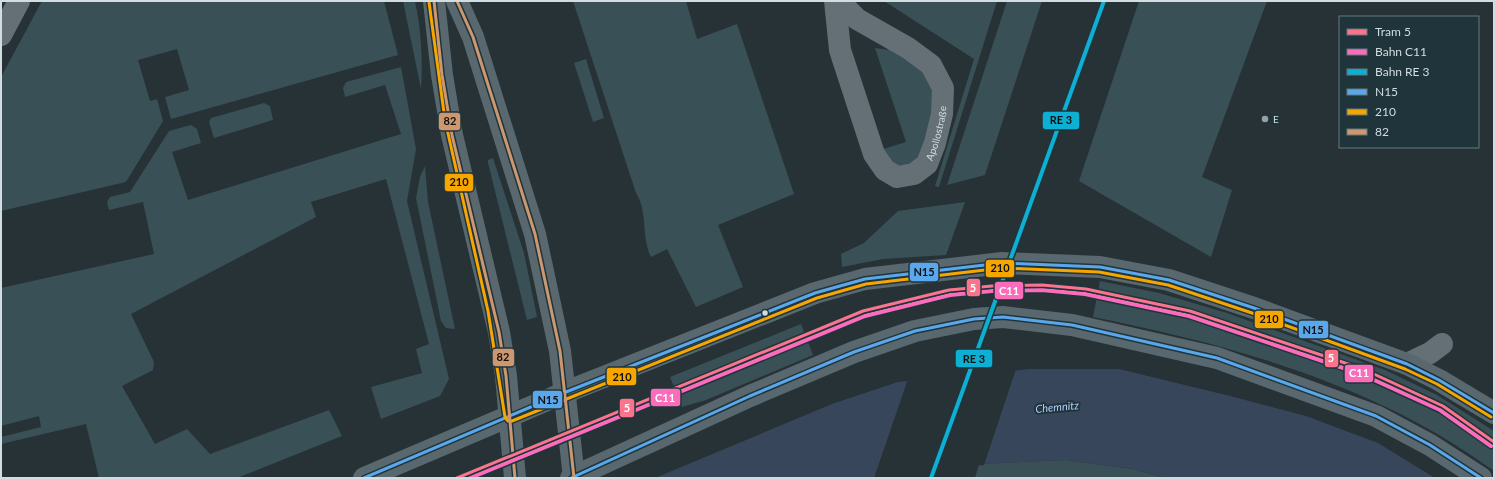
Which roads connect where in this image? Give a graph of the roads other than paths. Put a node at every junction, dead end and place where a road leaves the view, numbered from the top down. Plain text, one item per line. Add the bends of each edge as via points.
1 (18, 1) edge
2 (434, 1) edge
3 (457, 1) edge
4 (835, 1) edge
5 (838, 1) edge
6 (1, 35) edge
7 (1442, 344) dead end
8 (1407, 364) junction
9 (566, 392) junction
10 (1494, 413) edge
11 (510, 416) junction
12 (364, 478) edge
13 (515, 478) edge
14 (573, 478) edge
15 (1481, 478) edge

1 - 6 street
2 - 11 main road via 452,135 499,332
3 - 9 main road via 473,37 535,234 560,351
4 - 5 street, Apollostraße via 840,50 874,154 885,170 897,177 914,174 927,164 935,143 942,114 943,88 931,66 908,48 857,19
7 - 8 street
8 - 9 main road via 1169,280 1100,267 1002,263 865,279 815,293
8 - 10 main road
9 - 11 main road
9 - 14 main road
11 - 12 main road
11 - 13 main road
14 - 15 main road via 750,396 854,352 915,331 974,319 1003,317 1072,325 1217,358 1376,416 1430,445

